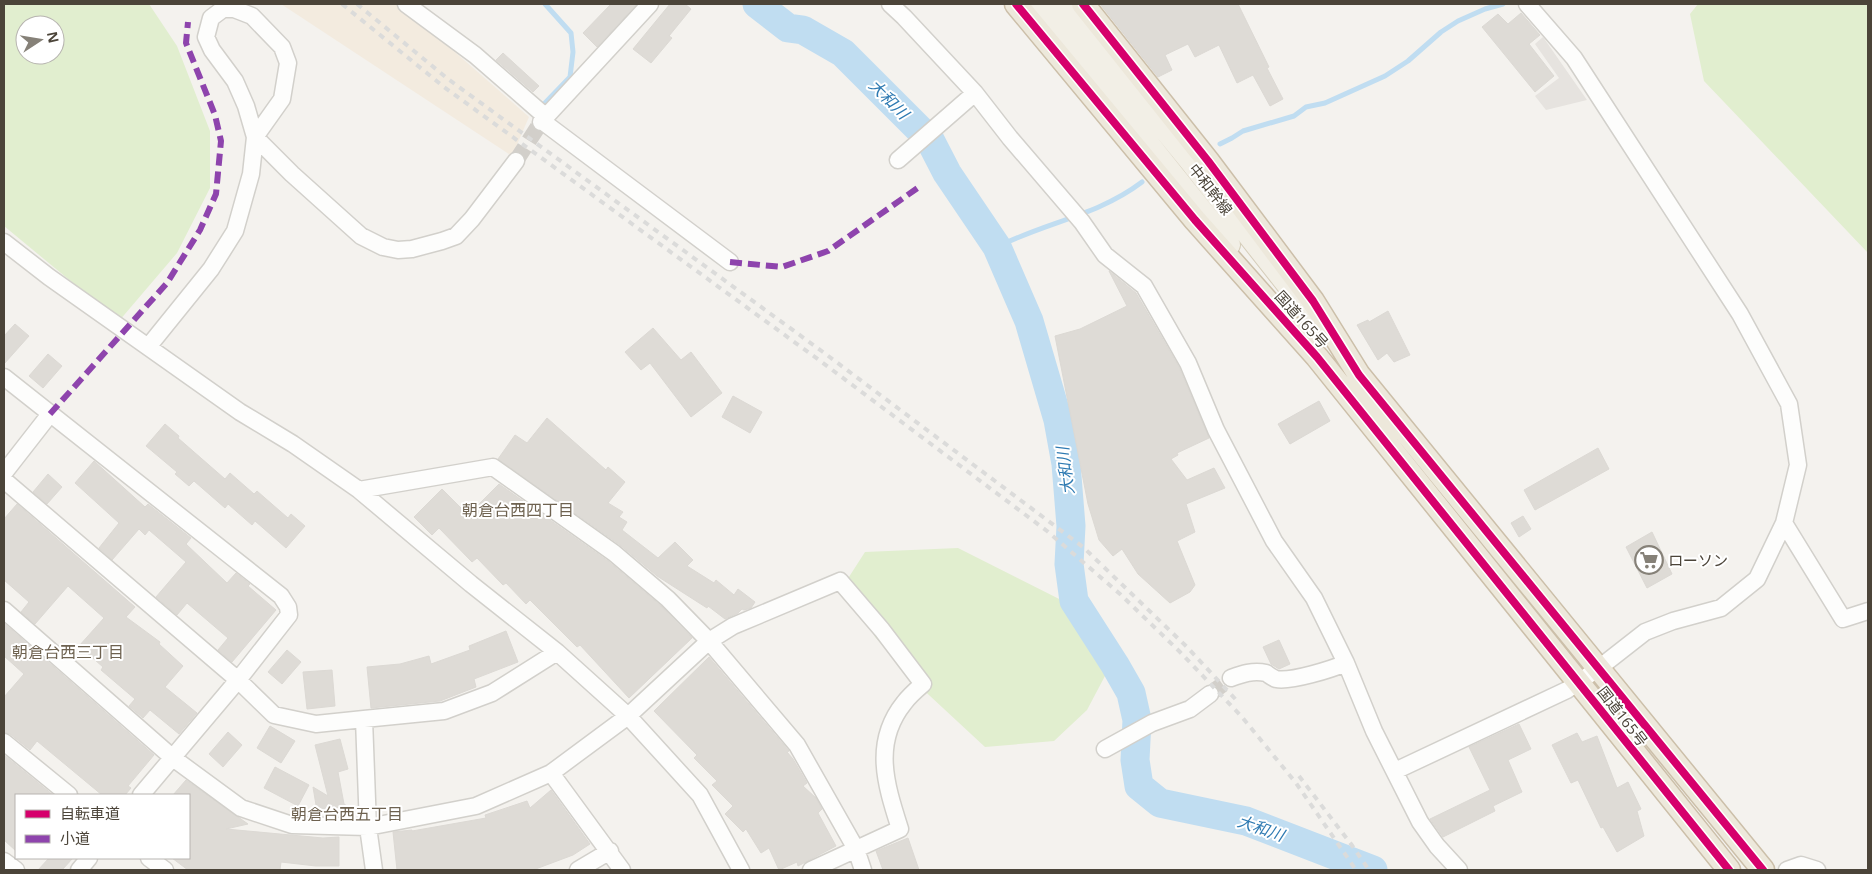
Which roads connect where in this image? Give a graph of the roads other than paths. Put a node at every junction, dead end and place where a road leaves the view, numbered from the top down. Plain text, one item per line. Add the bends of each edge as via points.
1 (406, 4) edge
2 (650, 4) edge
3 (890, 4) edge
4 (1016, 4) edge
5 (1038, 4) edge
6 (1061, 4) edge
7 (1083, 4) edge
8 (1527, 4) edge
9 (975, 94) junction
10 (542, 120) junction
11 (255, 137) junction
12 (898, 160) dead end
13 (516, 161) tunnel mouth
14 (4, 242) edge
15 (730, 262) dead end
16 (148, 347) junction
17 (1318, 357) junction
18 (1359, 375) junction
19 (4, 377) edge
20 (50, 414) junction
21 (4, 473) edge
22 (4, 480) edge
23 (359, 490) junction
24 (1784, 523) junction
25 (4, 610) edge
26 (1868, 612) edge
27 (709, 641) junction
28 (557, 652) junction
29 (1346, 663) junction
30 (1599, 668) junction
31 (1231, 678) tunnel mouth
32 (238, 680) junction
33 (1578, 682) junction
34 (1210, 694) tunnel mouth
35 (628, 716) junction
36 (364, 720) junction
37 (4, 742) edge
38 (1105, 749) dead end
39 (173, 758) junction
40 (1395, 771) junction
41 (551, 773) junction
42 (68, 794) edge
43 (142, 794) edge
44 (368, 827) junction
45 (856, 849) junction
46 (610, 851) junction
47 (88, 859) edge
48 (149, 859) edge
49 (4, 860) edge
50 (16, 870) edge
51 (79, 870) edge
52 (165, 870) edge
53 (374, 870) edge
54 (578, 870) edge
55 (622, 870) edge
56 (741, 870) edge
57 (811, 870) edge
58 (863, 870) edge
59 (1459, 870) edge
60 (1729, 870) edge
61 (1763, 870) edge
62 (1787, 870) edge
63 (1817, 870) edge

1 - 10 street via 475,55
2 - 10 street
3 - 9 street
4 - 17 highway, 国道165号 via 1195,220
5 - 17 main road, 中和幹線
6 - 18 main road, 中和幹線
7 - 18 highway, 国道165号 via 1313,301
8 - 24 street via 1580,66 1740,314 1789,404 1798,465
9 - 12 street
9 - 29 street via 1105,255 1144,286 1188,363 1216,430 1274,541 1314,598
10 - 15 street
11 - 11 street via 235,81 206,37 211,18 224,9 252,16 282,48 288,63 282,99
11 - 13 street via 361,236 383,247 398,250 456,236
11 - 16 street via 251,174 235,230 211,269
14 - 16 street
16 - 23 street
17 - 33 highway, 国道165号
18 - 30 highway, 国道165号
19 - 20 street
20 - 21 street
20 - 32 street via 281,596 289,615
22 - 32 street
23 - 27 street via 493,467 614,553 668,598
23 - 28 street
24 - 26 street via 1842,619
24 - 30 street via 1758,579 1720,608 1645,632
25 - 39 street
27 - 35 street
27 - 45 street via 797,745
27 - 45 street via 733,626 840,581 923,684 903,704 889,727 883,758 885,780 900,829
28 - 35 street
28 - 36 street via 492,692 444,710
29 - 31 street via 1300,677 1277,679 1249,672
29 - 40 street via 1371,725
30 - 33 street
30 - 61 highway, 国道165号
32 - 36 street via 274,715 316,724
32 - 39 street
33 - 40 street
33 - 60 highway, 国道165号
34 - 38 street via 1190,709 1152,723
35 - 41 street
35 - 56 street via 700,795
36 - 44 street
37 - 42 street
39 - 43 street
39 - 44 street via 241,808 292,825
40 - 59 street via 1420,822
41 - 44 street via 476,806
41 - 46 street
44 - 53 street
45 - 57 street
45 - 58 street
46 - 54 street
46 - 55 street
47 - 51 street
48 - 52 street
49 - 50 street
62 - 63 street via 1801,865

